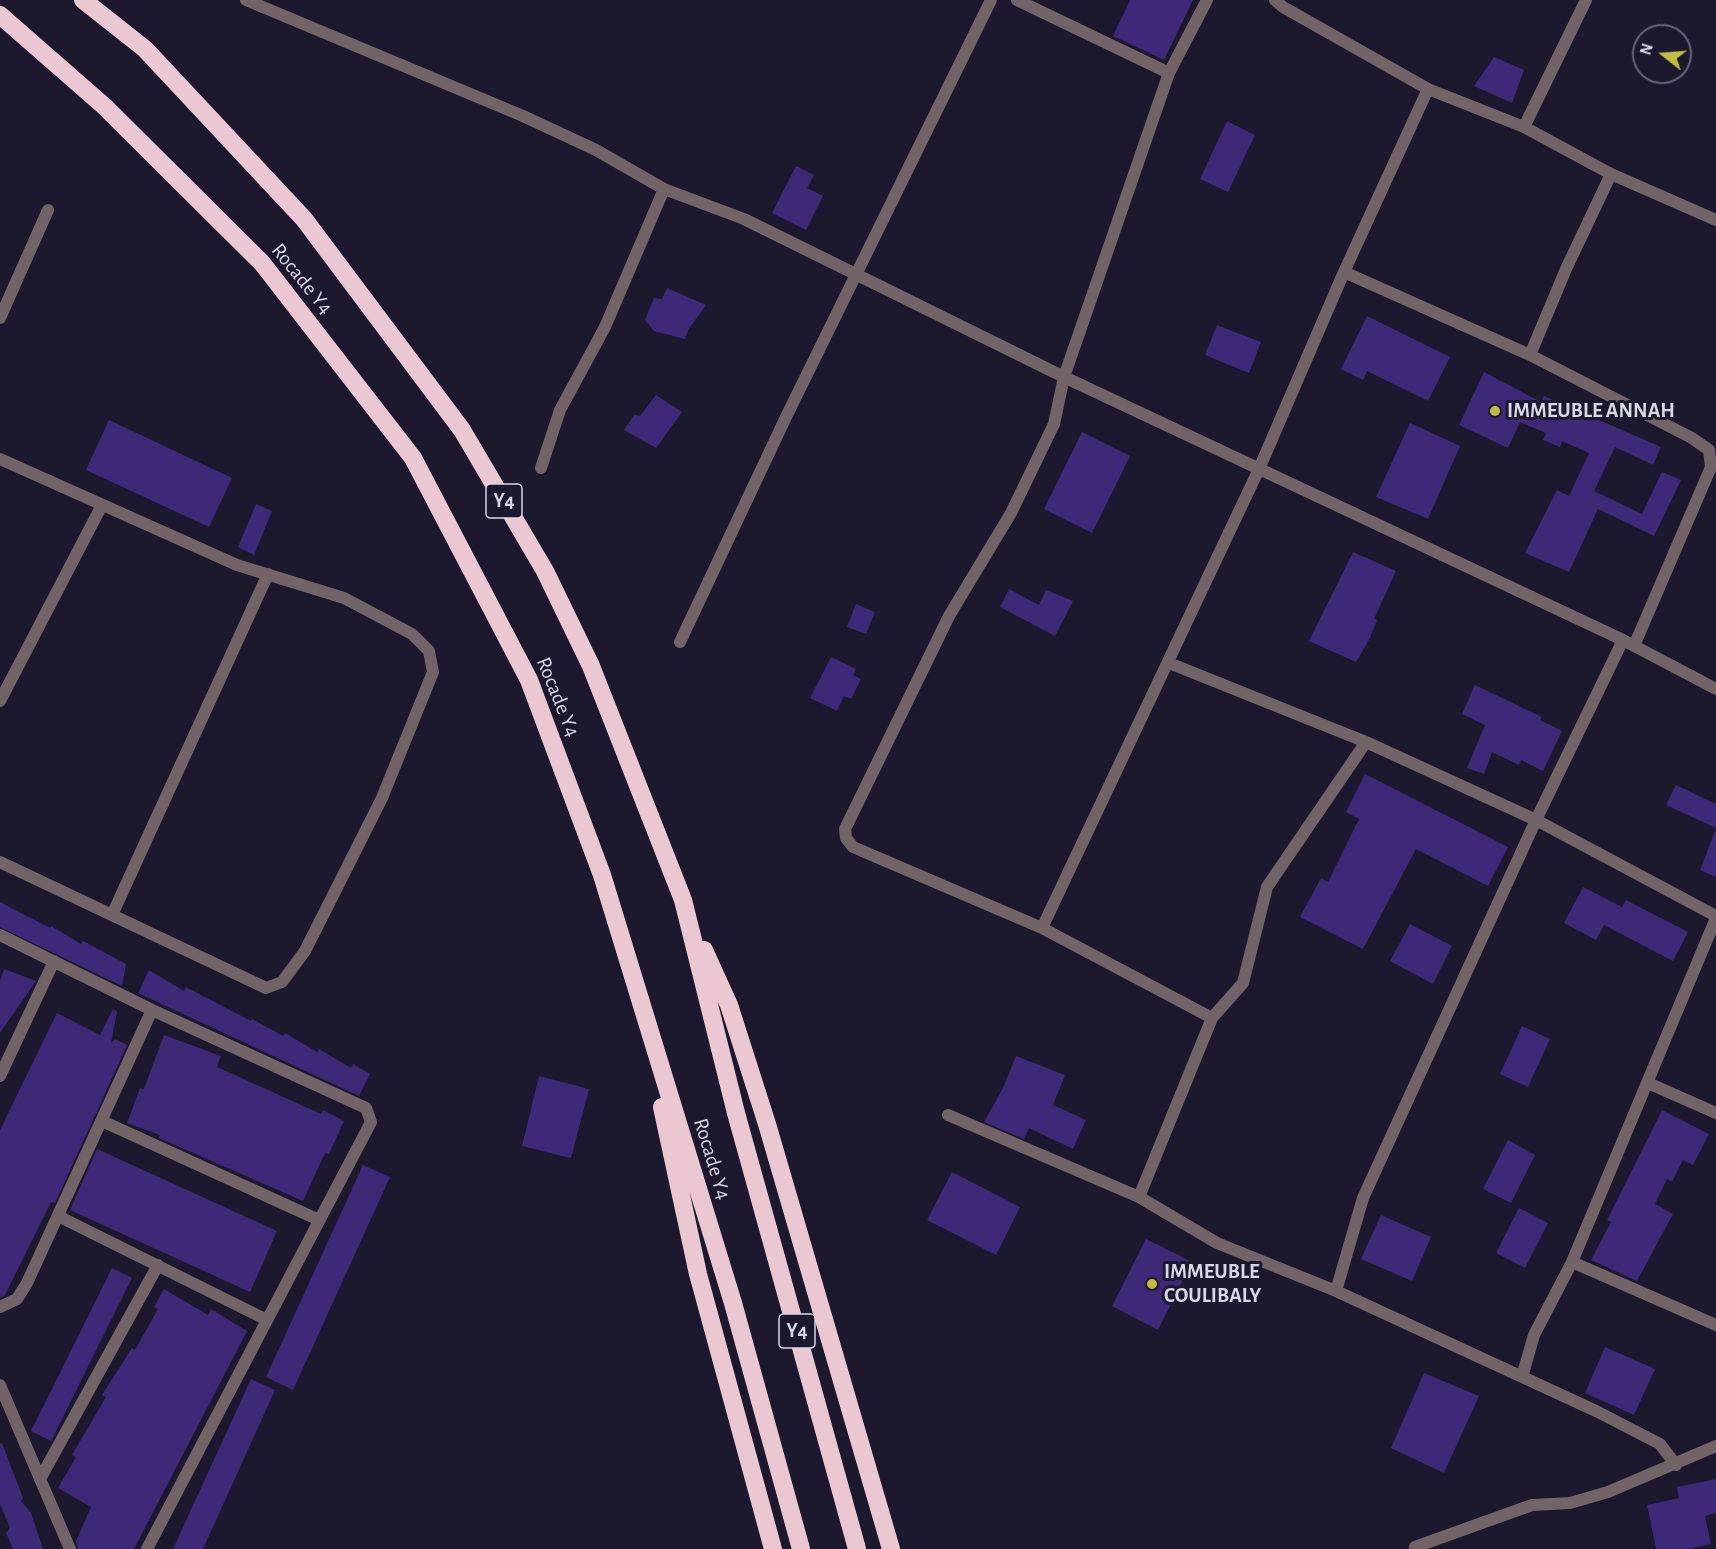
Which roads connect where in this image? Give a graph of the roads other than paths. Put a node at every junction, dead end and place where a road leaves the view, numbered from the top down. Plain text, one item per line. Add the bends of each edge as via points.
1 (83, 0) edge
2 (246, 0) edge
3 (991, 0) edge
4 (1017, 0) edge
5 (1207, 0) edge
6 (1275, 0) edge
7 (1586, 0) edge
8 (0, 15) edge
9 (1169, 73) junction
10 (1428, 89) junction
11 (1524, 127) junction
12 (1611, 174) junction
13 (664, 189) junction
14 (48, 210) dead end
15 (1716, 220) edge
16 (1344, 272) junction
17 (856, 273) junction
18 (0, 318) edge
19 (1530, 355) junction
20 (1064, 377) junction
21 (0, 459) edge
22 (541, 468) dead end
23 (1259, 469) junction
24 (102, 505) junction
25 (268, 574) junction
26 (680, 642) dead end
27 (1629, 643) junction
28 (1169, 663) junction
29 (1716, 689) edge
30 (0, 700) edge
31 (1366, 742) junction
32 (1536, 820) junction
33 (0, 862) edge
34 (683, 900) junction
35 (112, 915) junction
36 (1716, 917) edge
37 (1042, 928) junction
38 (0, 935) edge
39 (54, 961) junction
40 (634, 979) junction
41 (152, 1010) junction
42 (1212, 1018) junction
43 (0, 1076) edge
44 (1648, 1083) junction
45 (1716, 1113) edge
46 (948, 1115) dead end
47 (102, 1121) junction
48 (1139, 1197) junction
49 (58, 1216) junction
50 (320, 1220) junction
51 (1572, 1262) junction
52 (158, 1266) junction
53 (1336, 1291) junction
54 (0, 1307) edge
55 (267, 1320) junction
56 (1716, 1326) edge
57 (1522, 1377) junction
58 (0, 1385) edge
59 (1716, 1446) edge
60 (1676, 1465) junction
61 (40, 1479) junction
62 (1415, 1547) dead end
63 (70, 1549) edge
64 (147, 1549) edge
65 (773, 1549) edge
66 (801, 1549) edge
67 (857, 1549) edge
68 (891, 1549) edge

1 - 34 highway, Rocade Y4 / Y4 via 145,49 304,219 462,430 545,571 591,666
2 - 13 street via 523,116 596,150
3 - 17 street
4 - 9 street
5 - 9 street
6 - 10 street
7 - 11 street
8 - 40 highway, Rocade Y4 via 104,106 262,263 412,458 529,681 602,874
9 - 20 street
10 - 11 street
10 - 16 street
11 - 12 street
12 - 15 street
12 - 19 street
13 - 17 street via 744,219
13 - 22 street via 604,327 560,410
14 - 18 street
16 - 19 street
16 - 23 street
17 - 20 street
17 - 26 street
19 - 27 street via 1709,450 1711,467
20 - 23 street
20 - 37 street via 1054,424 1011,513 950,616 845,829 853,848
21 - 24 street
23 - 27 street
23 - 28 street
24 - 25 street via 237,565
24 - 30 street
25 - 35 street
25 - 35 street via 344,598 412,634 429,651 433,672 382,798 305,951 282,982 266,988
27 - 29 street
27 - 32 street
28 - 31 street
28 - 37 street
31 - 32 street
31 - 42 street via 1267,887 1243,983
32 - 36 street
32 - 53 street via 1363,1197
33 - 35 street
34 - 67 highway, Rocade Y4 / Y4 via 736,1113
34 - 68 highway via 729,1005
36 - 44 street
37 - 42 street
38 - 39 street
39 - 41 street
39 - 43 street
40 - 65 highway via 698,1274
40 - 66 highway, Rocade Y4 via 733,1303
41 - 47 street
41 - 50 street via 366,1108 371,1122
42 - 48 street
44 - 45 street
44 - 51 street
46 - 48 street
47 - 49 street
47 - 50 street
48 - 53 street via 1217,1243
49 - 52 street
49 - 54 street via 16,1299
50 - 55 street
51 - 56 street
51 - 57 street via 1534,1335
52 - 55 street
52 - 61 street
53 - 57 street
55 - 64 street
57 - 60 street via 1660,1444
58 - 61 street
59 - 60 street
60 - 62 street via 1608,1492 1570,1503 1532,1505
61 - 63 street

